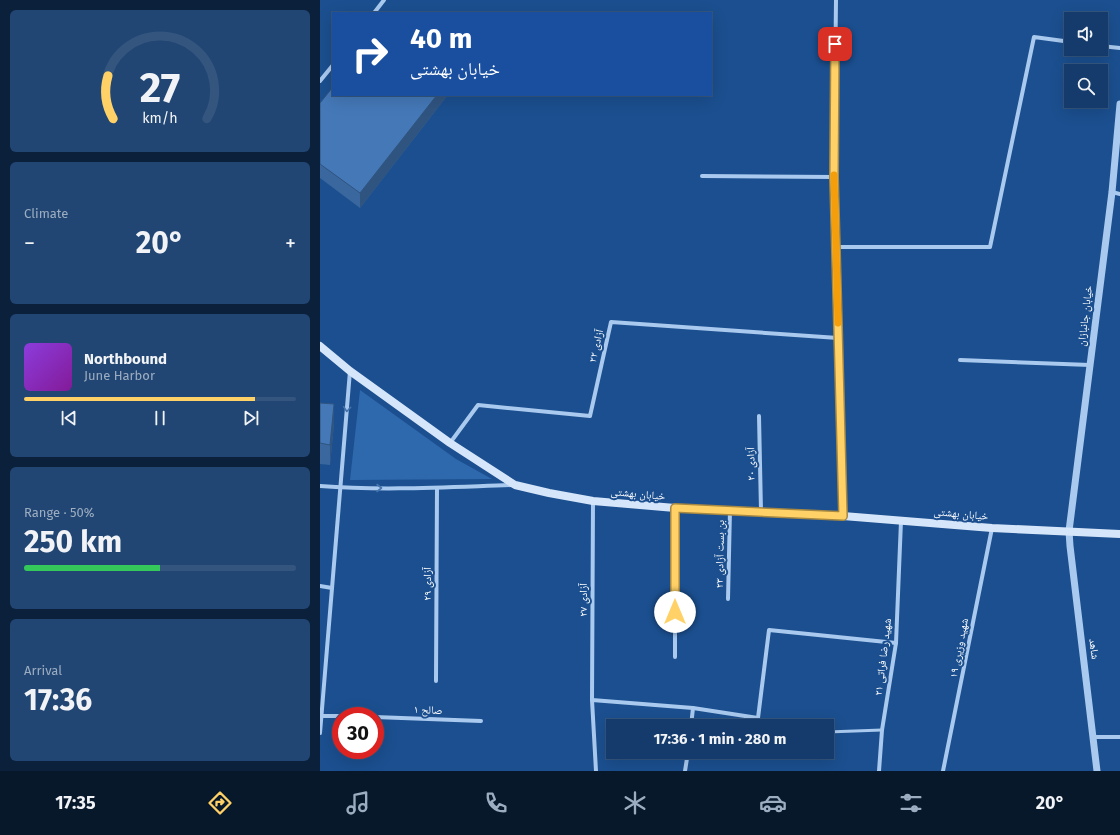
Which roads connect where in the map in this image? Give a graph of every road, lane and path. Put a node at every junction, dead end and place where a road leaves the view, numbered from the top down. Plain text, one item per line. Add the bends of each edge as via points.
1 (384, 0) edge
2 (836, 0) edge
3 (375, 12) edge
4 (1064, 41) edge
5 (1108, 47) edge
6 (1120, 48) edge
7 (332, 66) edge
8 (320, 81) edge
9 (1120, 104) edge
10 (702, 176) dead end
11 (834, 177) junction
12 (1112, 192) junction
13 (1120, 194) edge
14 (836, 247) junction
15 (838, 338) junction
16 (320, 346) edge
17 (960, 360) dead end
18 (1090, 365) junction
19 (350, 371) junction
20 (759, 416) dead end
21 (450, 444) junction
22 (515, 485) junction
23 (320, 486) edge
24 (340, 488) junction
25 (437, 488) junction
26 (592, 501) junction
27 (675, 508) junction
28 (730, 510) junction
29 (761, 511) junction
30 (843, 516) junction
31 (901, 520) junction
32 (992, 528) junction
33 (1069, 531) junction
34 (1120, 534) edge
35 (320, 586) edge
36 (332, 588) junction
37 (728, 599) dead end
38 (896, 642) junction
39 (675, 657) dead end
40 (436, 681) dead end
41 (592, 700) junction
42 (693, 708) junction
43 (322, 716) junction
44 (332, 716) edge
45 (384, 717) edge
46 (692, 719) edge
47 (481, 721) dead end
48 (882, 730) junction
49 (834, 732) edge
50 (320, 733) edge
51 (1120, 737) edge
52 (1094, 738) junction
53 (687, 759) edge
54 (596, 771) edge
55 (686, 771) edge
56 (879, 771) edge
57 (943, 771) edge
58 (1097, 771) edge

1 - 3 street
2 - 11 street
4 - 14 street via 1034,36 990,247
5 - 6 street
7 - 8 street
9 - 12 street, خیابان جانبازان
10 - 11 street
11 - 14 street
12 - 13 street
12 - 18 street, خیابان جانبازان
14 - 15 street
15 - 21 street, آزادی ۲۲ via 611,322 590,416 478,405
15 - 30 street
16 - 19 main road, خیابان بهشتی
17 - 18 street
18 - 33 street, خیابان جانبازان
19 - 21 main road, خیابان بهشتی
19 -> 24 street
20 - 29 street, آزادی ۲۰
21 - 22 main road, خیابان بهشتی
22 - 25 street
22 - 26 main road, خیابان بهشتی
23 - 24 street
24 -> 25 street
24 - 36 street
25 - 40 street, آزادی ۲۹
26 - 27 main road, خیابان بهشتی
26 - 41 street, آزادی ۲۷
27 - 28 main road, خیابان بهشتی
27 - 39 street
28 - 29 main road, خیابان بهشتی
28 - 37 street, بن بست آزادی ۲۳
29 - 30 main road, خیابان بهشتی
30 - 31 main road, خیابان بهشتی
31 - 32 main road, خیابان بهشتی
31 - 38 street, شهید رضا فراتی ۲۱
32 - 33 main road, خیابان بهشتی
32 - 57 street, شهید وزیری ۱۹
33 - 34 main road, خیابان بهشتی
33 - 52 street, شاهد
35 - 36 street
36 - 43 street
38 - 42 street via 769,630 758,718
38 - 48 street, شهید رضا فراتی ۲۱
41 - 42 street
41 - 54 street, آزادی ۲۷
42 - 46 street
43 - 44 street
43 - 50 street
45 - 47 street, صالح ۱
48 - 49 lane
48 - 56 street, شهید رضا فراتی ۲۱
51 - 52 street
52 - 58 street, شاهد
53 - 55 street

